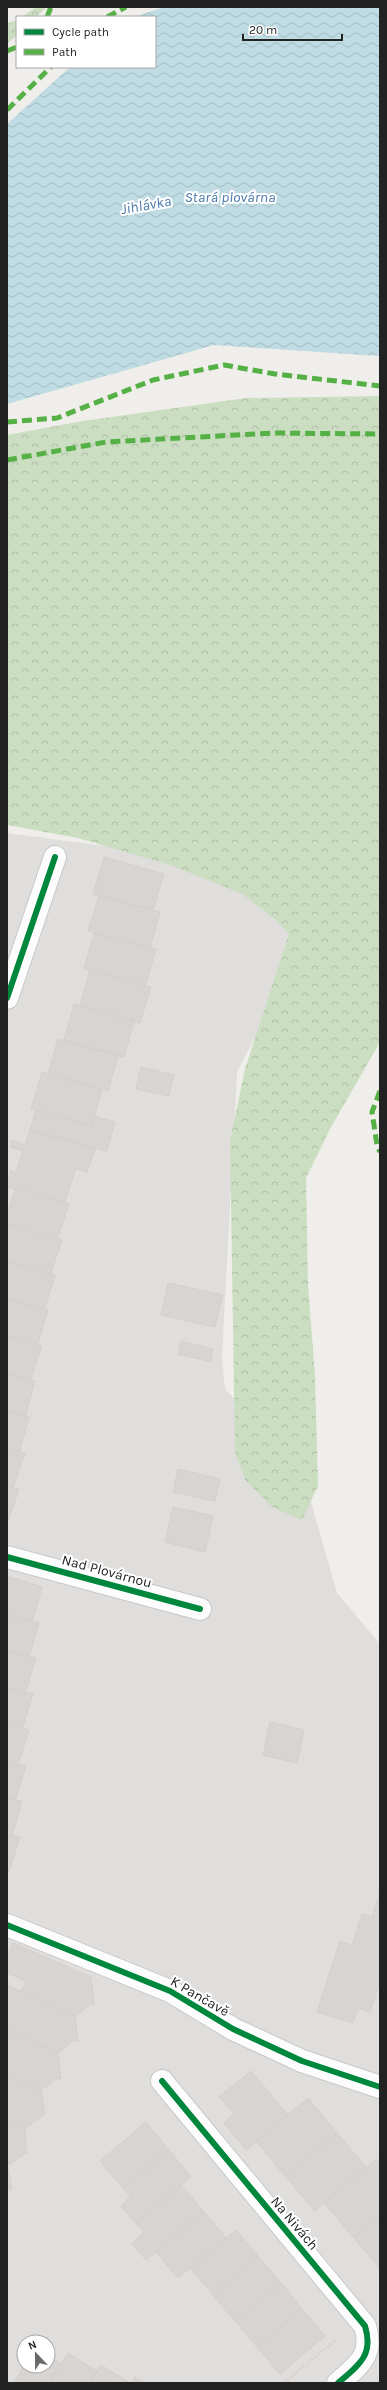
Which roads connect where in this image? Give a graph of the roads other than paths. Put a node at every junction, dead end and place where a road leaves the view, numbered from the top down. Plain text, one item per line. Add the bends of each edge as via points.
1 (55, 857) dead end
2 (7, 998) edge
3 (7, 1557) edge
4 (200, 1609) dead end
5 (7, 1925) edge
6 (162, 2081) dead end
7 (380, 2088) edge
8 (375, 2339) edge
9 (338, 2383) edge

1 - 2 street
3 - 4 street, Nad Plovárnou
5 - 7 street, K Pančavě via 170,1991 233,2029 302,2061
6 - 8 street, Na Nivách
8 - 9 street, Na Nivách via 365,2356

